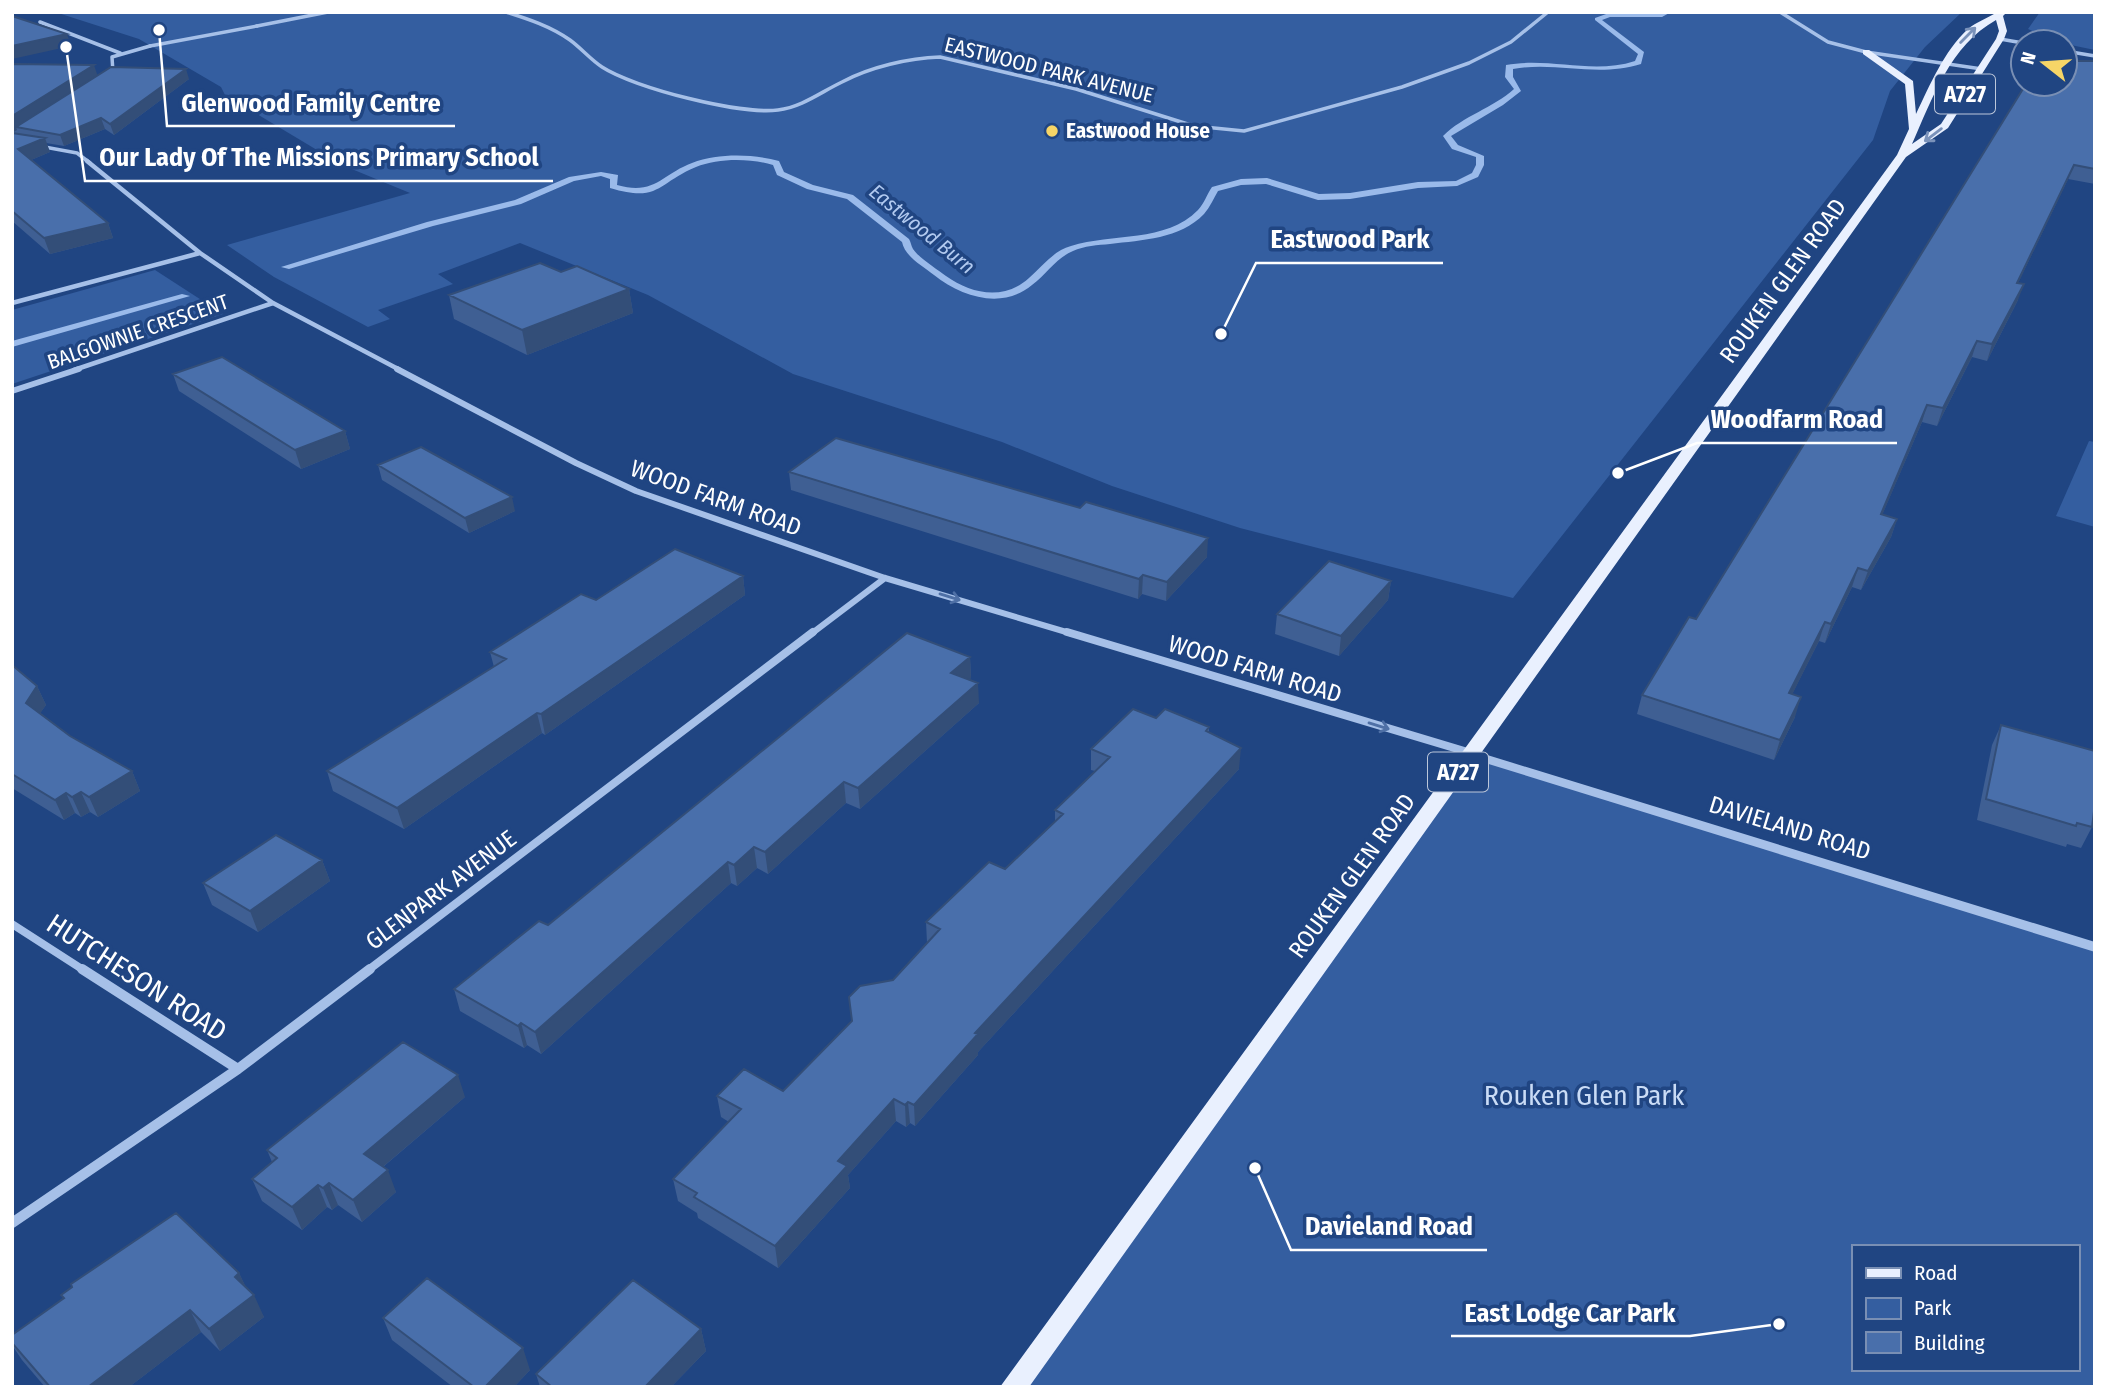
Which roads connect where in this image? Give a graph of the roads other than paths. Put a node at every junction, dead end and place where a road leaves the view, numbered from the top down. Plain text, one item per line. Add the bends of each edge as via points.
1 (328, 12) edge
2 (506, 12) edge
3 (1548, 12) edge
4 (1780, 12) edge
5 (2001, 14) edge
6 (40, 22) edge
7 (257, 26) joint
8 (2000, 40) junction
9 (2009, 41) edge
10 (150, 46) joint
11 (1866, 52) junction
12 (120, 53) junction
13 (1945, 64) junction
14 (1982, 69) junction
15 (103, 79) edge
16 (1912, 131) junction
17 (25, 143) edge
18 (1902, 155) junction
19 (200, 254) junction
20 (12, 303) edge
21 (273, 303) junction
22 (12, 391) edge
23 (885, 578) junction
24 (1471, 754) junction
25 (12, 924) edge
26 (2095, 947) edge
27 (238, 1069) junction
28 (12, 1223) edge
29 (1013, 1387) edge

1 - 7 street
2 - 3 street, EASTWOOD PARK AVENUE via 543,24 603,68 632,81 756,110 799,104 845,80 917,58 940,57 1102,96 1194,126 1244,131 1469,63 1511,42
4 - 11 street via 1828,42
5 - 8 main road, ROUKEN GLEN ROAD / A727
13 -> 5 main road, ROUKEN GLEN ROAD via 1972,30
6 - 12 street
7 - 10 street
8 - 9 street
8 - 14 main road, ROUKEN GLEN ROAD / A727
10 - 12 street
11 - 13 street
11 - 16 main road via 1910,82
12 - 15 street via 112,57 115,72
13 - 14 street
13 - 16 main road, ROUKEN GLEN ROAD
14 -> 18 main road, ROUKEN GLEN ROAD / A727 via 1945,126
16 - 18 main road, ROUKEN GLEN ROAD
17 - 19 street, WOOD FARM ROAD via 77,153
18 - 24 main road, ROUKEN GLEN ROAD / A727
19 - 20 street
19 - 21 street, WOOD FARM ROAD
21 - 22 street, BALGOWNIE CRESCENT
21 - 23 street, WOOD FARM ROAD via 636,491
23 -> 24 street, WOOD FARM ROAD
23 - 27 street, GLENPARK AVENUE
24 - 26 street, DAVIELAND ROAD
24 - 29 main road, ROUKEN GLEN ROAD / A727
25 - 27 street, HUTCHESON ROAD
27 - 28 street, GLENPARK AVENUE

